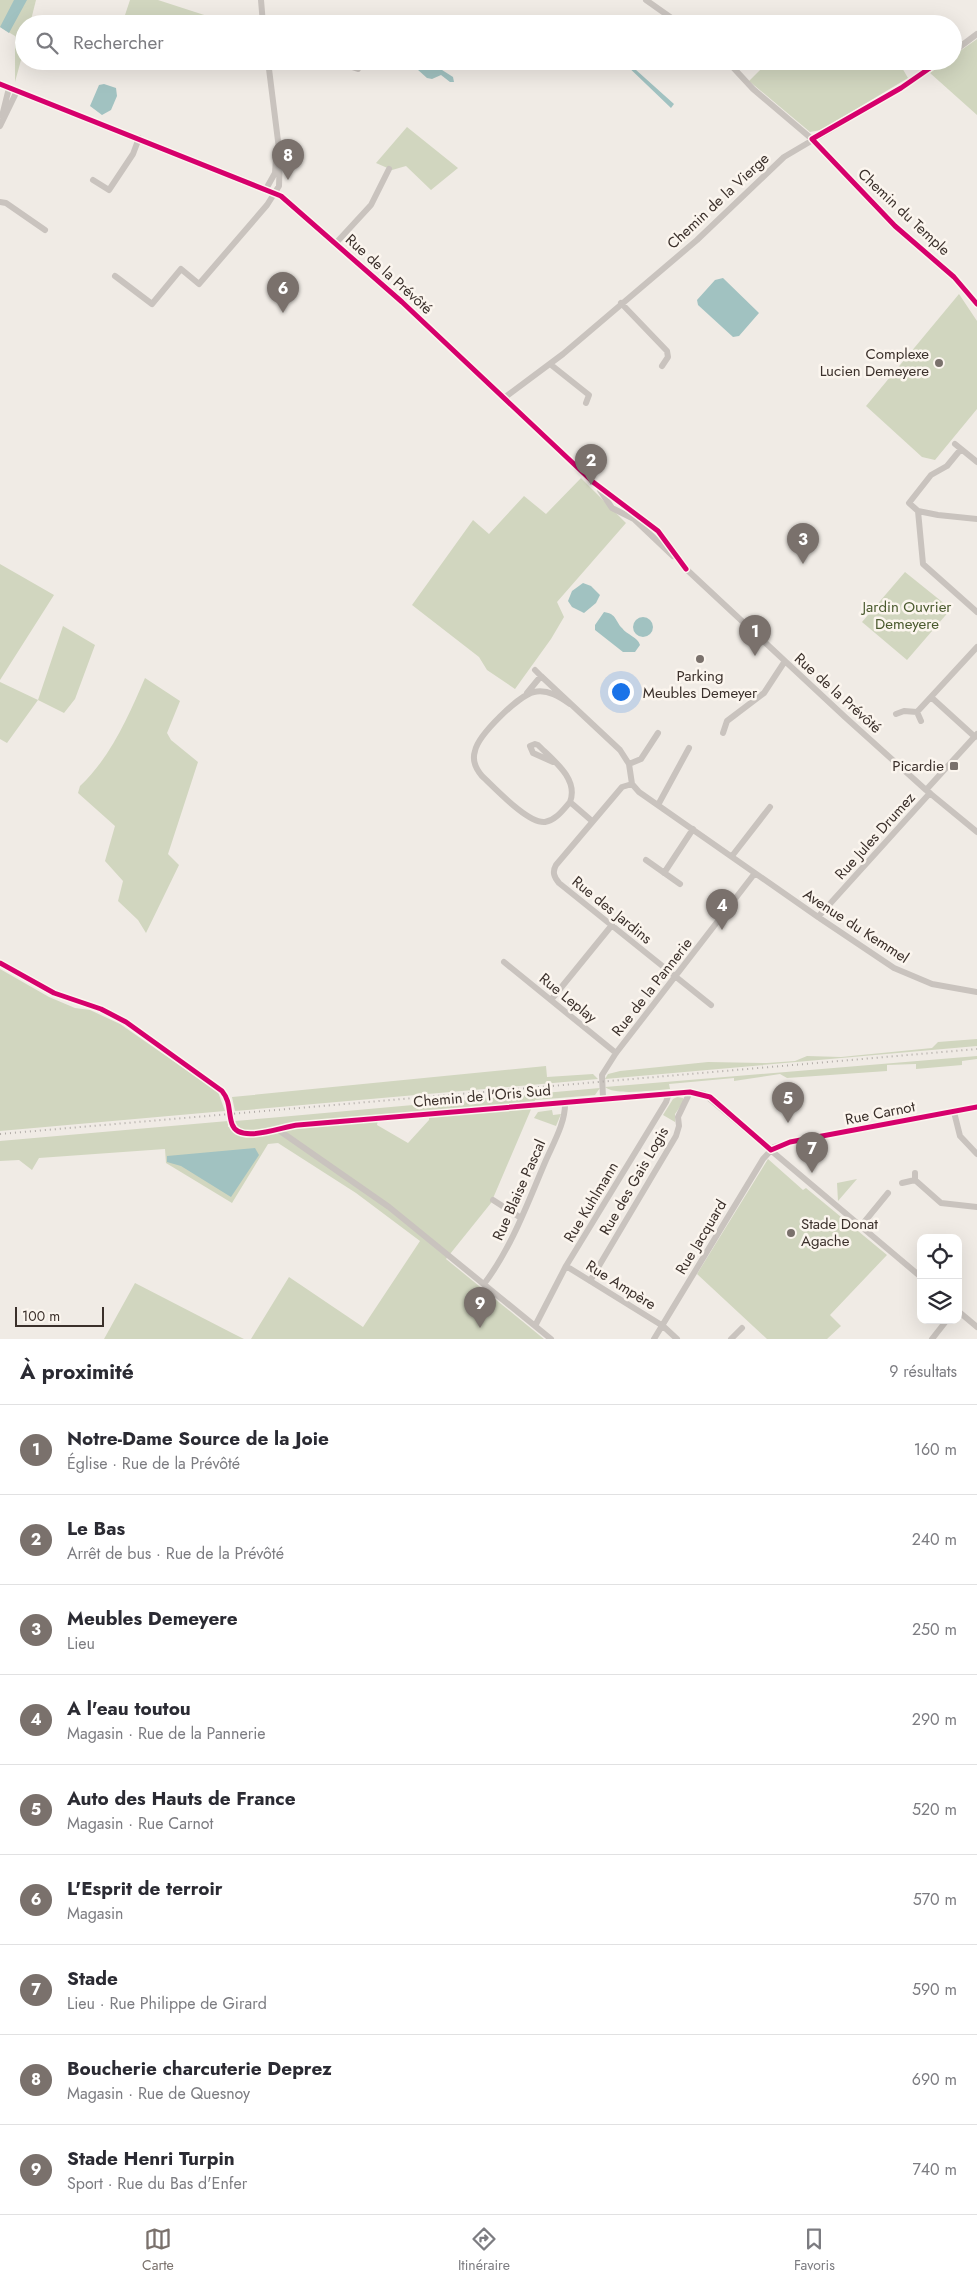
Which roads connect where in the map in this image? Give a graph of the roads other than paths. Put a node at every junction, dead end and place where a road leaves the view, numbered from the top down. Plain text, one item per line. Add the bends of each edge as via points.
1 (261, 0) edge
2 (646, 0) edge
3 (262, 15) edge
4 (667, 15) edge
5 (977, 34) edge
6 (962, 45) edge
7 (269, 70) edge
8 (735, 70) edge
9 (927, 70) edge
10 (0, 84) edge
11 (14, 89) junction
12 (275, 121) junction
13 (0, 125) edge
14 (139, 138) junction
15 (812, 139) junction
16 (389, 169) dead end
17 (94, 180) dead end
18 (266, 189) junction
19 (276, 194) junction
20 (0, 202) edge
21 (45, 230) dead end
22 (336, 243) junction
23 (116, 276) dead end
24 (621, 303) junction
25 (977, 304) edge
26 (550, 364) junction
27 (662, 366) dead end
28 (504, 398) junction
29 (586, 403) dead end
30 (955, 444) dead end
31 (961, 449) junction
32 (977, 462) edge
33 (918, 510) junction
34 (977, 519) edge
35 (977, 612) edge
36 (977, 647) edge
37 (785, 661) junction
38 (535, 670) dead end
39 (541, 676) junction
40 (526, 694) junction
41 (930, 697) junction
42 (570, 704) junction
43 (917, 712) junction
44 (896, 714) dead end
45 (921, 722) dead end
46 (658, 733) dead end
47 (723, 733) dead end
48 (976, 736) edge
49 (689, 748) dead end
50 (553, 762) dead end
51 (630, 764) junction
52 (632, 784) junction
53 (928, 792) junction
54 (570, 802) junction
55 (658, 805) junction
56 (770, 807) dead end
57 (592, 821) junction
58 (693, 829) junction
59 (977, 832) edge
60 (732, 856) junction
61 (646, 860) dead end
62 (664, 872) junction
63 (755, 873) junction
64 (680, 884) dead end
65 (818, 918) junction
66 (612, 925) junction
67 (504, 962) dead end
68 (0, 963) edge
69 (675, 977) junction
70 (977, 992) edge
71 (551, 1000) junction
72 (711, 1005) dead end
73 (616, 1052) junction
74 (690, 1092) junction
75 (668, 1093) junction
76 (603, 1098) junction
77 (565, 1102) junction
78 (977, 1107) edge
79 (954, 1112) junction
80 (276, 1130) junction
81 (788, 1143) junction
82 (771, 1150) junction
83 (977, 1154) edge
84 (782, 1159) junction
85 (902, 1183) dead end
86 (888, 1193) dead end
87 (493, 1200) dead end
88 (977, 1207) edge
89 (522, 1218) junction
90 (861, 1226) junction
91 (566, 1266) junction
92 (917, 1274) edge
93 (590, 1281) junction
94 (484, 1284) junction
95 (962, 1314) edge
96 (944, 1324) edge
97 (535, 1326) junction
98 (663, 1326) junction
99 (977, 1327) edge
100 (742, 1328) dead end
101 (551, 1339) edge
102 (654, 1339) edge
103 (677, 1339) edge
104 (731, 1339) edge
105 (932, 1339) edge

1 - 3 street
2 - 4 street
5 - 6 street
7 - 12 street
8 - 15 street, Chemin du Temple
9 - 15 street, Chemin de la Vierge
10 - 11 street, Rue de la Prévôté
11 - 13 street
11 - 14 street, Rue de la Prévôté
12 - 18 street via 276,166
12 - 19 street via 281,172
14 - 17 street via 133,154 109,190
14 - 18 street, Rue de la Prévôté
15 - 24 street, Chemin de la Vierge via 779,161 724,217
15 - 25 street, Chemin du Temple via 895,226 960,282
16 - 22 street via 371,205
18 - 19 street, Rue de la Prévôté
19 - 22 street, Rue de la Prévôté
19 - 23 street via 199,284 182,269 152,304
20 - 21 street
22 - 28 street, Rue de la Prévôté
24 - 26 street, Chemin de la Vierge
24 - 27 street via 668,351
26 - 28 street, Chemin de la Vierge
26 - 29 street via 590,395
28 - 37 street, Rue de la Prévôté via 593,482 612,508 637,522
30 - 31 street
31 - 32 street
31 - 33 street via 945,468 931,475 909,502
33 - 34 street
33 - 35 street via 923,564
36 - 41 street
37 - 47 street via 764,693 727,721
37 - 53 street, Rue de la Prévôté
38 - 39 street
39 - 40 street
39 - 42 street
40 - 42 street via 546,692
40 - 54 street via 511,705 477,744 476,767 482,776 533,820 545,822 553,819
41 - 43 street
41 - 48 street
42 - 51 street via 620,750
43 - 44 street via 907,710
43 - 45 street
46 - 51 street via 641,759
48 - 53 street, Rue Jules Drumez
49 - 55 street
50 - 54 street via 570,781
51 - 52 street
52 - 55 street, Avenue du Kemmel
52 - 57 street via 618,790
53 - 59 street, Rue de la Prévôté
53 - 65 street, Rue Jules Drumez
54 - 57 street
55 - 58 street, Avenue du Kemmel
56 - 60 street
57 - 66 street, Rue des Jardins via 555,867 554,874 559,883
58 - 60 street, Avenue du Kemmel
58 - 62 street
60 - 63 street, Avenue du Kemmel
61 - 62 street
62 - 64 street
63 - 65 street, Avenue du Kemmel
63 - 69 street, Rue de la Pannerie
65 - 70 street, Avenue du Kemmel via 913,977 944,987
66 - 69 street, Rue des Jardins
66 - 71 street
67 - 71 street, Rue Leplay
68 - 80 street, Chemin de l'Oris Sud via 54,993 107,1012 218,1087 227,1098 232,1125 240,1133
69 - 72 street, Rue des Jardins
69 - 73 street, Rue de la Pannerie
71 - 73 street, Rue Leplay
73 - 76 street, Rue de la Pannerie via 602,1075
74 - 75 street, Chemin de l'Oris Sud
74 - 82 street via 710,1097
74 - 93 street, Rue des Gais Logis via 678,1117 676,1136
75 - 76 street, Chemin de l'Oris Sud
75 - 91 street, Rue Kuhlmann via 666,1102
76 - 77 street, Chemin de l'Oris Sud
77 - 80 street, Chemin de l'Oris Sud via 298,1125
77 - 89 street, Rue Blaise Pascal via 563,1120
78 - 79 street, Rue Carnot
79 - 81 street, Rue Carnot
79 - 83 street via 960,1136
80 - 94 street via 381,1201
81 - 82 street, Rue Carnot
81 - 84 street via 782,1151
82 - 84 street
82 - 98 street, Rue Jacquard
84 - 90 street
85 - 88 street via 915,1177 941,1203
86 - 90 street
87 - 89 street
89 - 94 street, Rue Blaise Pascal
90 - 92 street
91 - 93 street, Rue Ampère
91 - 97 street, Rue Kuhlmann
93 - 98 street, Rue Ampère
94 - 97 street
95 - 99 street
96 - 105 street
97 - 101 street
98 - 102 street, Rue Jacquard
98 - 103 street, Rue Ampère
100 - 104 street

